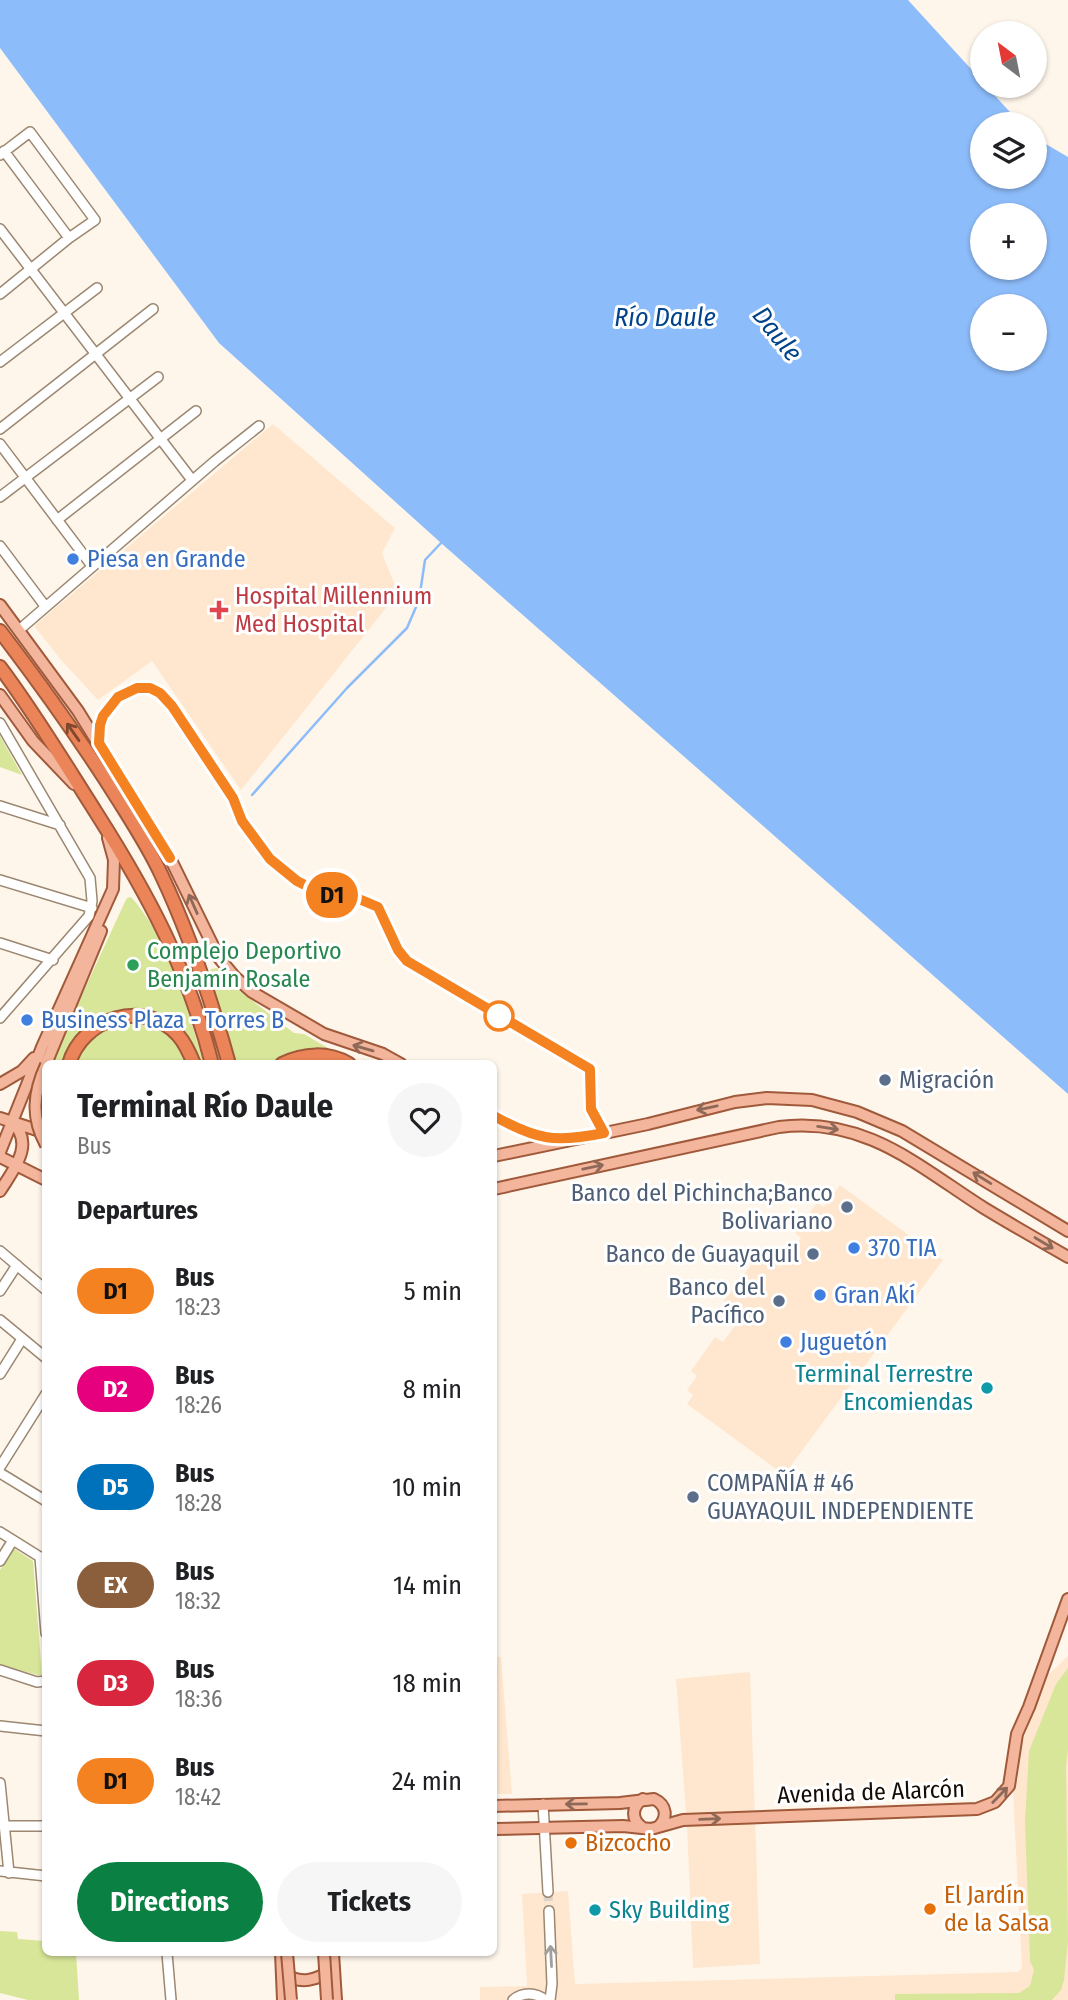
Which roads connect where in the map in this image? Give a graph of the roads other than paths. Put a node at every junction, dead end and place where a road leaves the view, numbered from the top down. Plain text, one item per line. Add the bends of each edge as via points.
1 (2, 153) edge
2 (0, 229) edge
3 (69, 238) junction
4 (31, 269) junction
5 (97, 288) dead end
6 (0, 294) edge
7 (153, 309) dead end
8 (64, 313) junction
9 (96, 354) junction
10 (0, 362) edge
11 (158, 377) dead end
12 (129, 398) junction
13 (196, 411) dead end
14 (258, 426) dead end
15 (0, 429) edge
16 (160, 439) junction
17 (0, 444) edge
18 (26, 478) junction
19 (192, 480) junction
20 (0, 497) edge
21 (57, 520) junction
22 (0, 546) edge
23 (92, 566) junction
24 (0, 605) edge
25 (45, 606) junction
26 (19, 630) junction
27 (0, 631) edge
28 (0, 667) edge
29 (0, 695) edge
30 (0, 723) edge
31 (122, 780) junction
32 (87, 798) junction
33 (0, 806) edge
34 (96, 813) junction
35 (60, 825) junction
36 (161, 873) junction
37 (0, 880) edge
38 (113, 889) junction
39 (92, 908) junction
40 (0, 943) edge
41 (53, 960) junction
42 (2, 1012) edge
43 (42, 1047) junction
44 (48, 1060) edge
45 (71, 1060) edge
46 (192, 1060) edge
47 (211, 1060) edge
48 (228, 1060) edge
49 (290, 1060) edge
50 (339, 1060) edge
51 (394, 1060) edge
52 (42, 1074) edge
53 (0, 1084) edge
54 (497, 1117) edge
55 (6, 1120) edge
56 (42, 1132) edge
57 (42, 1137) edge
58 (568, 1140) junction
59 (0, 1154) edge
60 (497, 1155) edge
61 (16, 1165) junction
62 (42, 1178) edge
63 (497, 1188) edge
64 (0, 1191) edge
65 (1068, 1231) edge
66 (0, 1251) edge
67 (1068, 1257) edge
68 (17, 1265) junction
69 (42, 1287) edge
70 (0, 1292) edge
71 (0, 1320) edge
72 (22, 1339) junction
73 (42, 1355) edge
74 (0, 1374) edge
75 (42, 1400) edge
76 (0, 1467) edge
77 (0, 1473) edge
78 (42, 1497) edge
79 (0, 1532) edge
80 (13, 1540) junction
81 (42, 1556) edge
82 (0, 1561) edge
83 (1068, 1599) edge
84 (0, 1670) edge
85 (42, 1681) edge
86 (0, 1726) edge
87 (42, 1731) edge
88 (0, 1783) edge
89 (644, 1799) junction
90 (543, 1804) junction
91 (497, 1806) edge
92 (4, 1826) junction
93 (42, 1826) edge
94 (544, 1827) junction
95 (651, 1828) junction
96 (497, 1829) edge
97 (4, 1872) edge
98 (42, 1876) edge
99 (548, 1892) tunnel mouth
100 (548, 1911) tunnel mouth
101 (167, 1956) edge
102 (281, 1956) edge
103 (287, 1956) edge
104 (324, 1956) edge
105 (333, 1956) edge
106 (334, 1968) junction
107 (282, 1973) junction
108 (170, 2000) edge
109 (283, 2000) edge
110 (291, 2000) edge
111 (327, 2000) edge
112 (336, 2000) edge
113 (513, 2000) edge
114 (547, 2000) edge

1 - 3 street
1 - 3 street via 30,132 94,220
2 - 4 street
3 - 4 street
4 - 6 street
4 - 8 street
5 - 8 street
7 - 9 street
8 - 9 street
8 - 10 street
9 - 12 street
9 - 15 street
11 - 12 street
12 - 16 street
12 - 18 street
13 - 16 street
14 - 19 street
16 - 19 street
16 - 21 street
17 - 18 street
18 - 20 street
18 - 21 street
19 - 23 street
21 - 23 street
22 - 25 street
23 - 25 street
24 - 26 main road
25 - 26 street
26 - 31 main road
36 -> 27 highway via 99,769
28 - 32 highway
29 - 32 main road via 41,750
30 - 35 street
31 - 36 main road
51 -> 31 main road via 305,1024 235,977 216,951 170,858
32 - 34 highway
33 - 35 street
34 - 38 main road via 110,841
34 - 47 highway via 163,926
35 - 39 street via 90,878
36 - 48 highway via 196,959
37 - 39 street
38 - 43 main road
38 - 44 main road via 96,947
39 - 41 street
40 - 41 street
41 - 42 street
43 - 53 main road via 22,1071
43 - 55 main road
45 - 46 highway via 92,1030 114,1018 132,1016 170,1028
49 - 50 highway via 313,1055
52 - 57 main road, bridge via 34,1109
54 - 58 main road via 546,1139
55 - 56 main road
55 - 59 main road
55 - 61 main road via 20,1129 24,1140
58 - 60 main road
65 -> 58 main road via 902,1130 813,1100 735,1102
59 - 61 main road
61 - 62 main road
61 - 64 main road
63 -> 67 main road via 779,1126 824,1126 894,1148
66 - 68 street
68 - 69 street
68 - 70 street
71 - 72 street
72 - 73 street
72 - 74 street
75 - 76 street
77 - 78 street
79 - 80 street
80 - 81 street
80 - 82 street
95 -> 83 main road, Avenida de Alarcón via 683,1820 990,1805 1009,1786 1017,1734
84 - 85 street
86 - 87 street
88 - 92 street
89 -> 90 main road
89 - 95 main road via 636,1805 634,1815 637,1824
89 - 95 main road via 659,1801 665,1810 663,1821
90 - 91 main road
90 - 94 street
92 - 93 street
92 - 97 street
94 - 95 main road, Avenida de Alarcón
94 - 96 main road, Avenida de Alarcón
94 - 99 street
97 - 98 street
114 -> 100 street via 552,1984
101 - 108 street
102 - 107 main road
103 - 110 main road, bridge
104 - 111 main road, bridge
105 - 106 main road
106 - 107 main road via 303,1981
106 - 112 main road
107 - 109 main road
113 - 114 street via 535,1994

